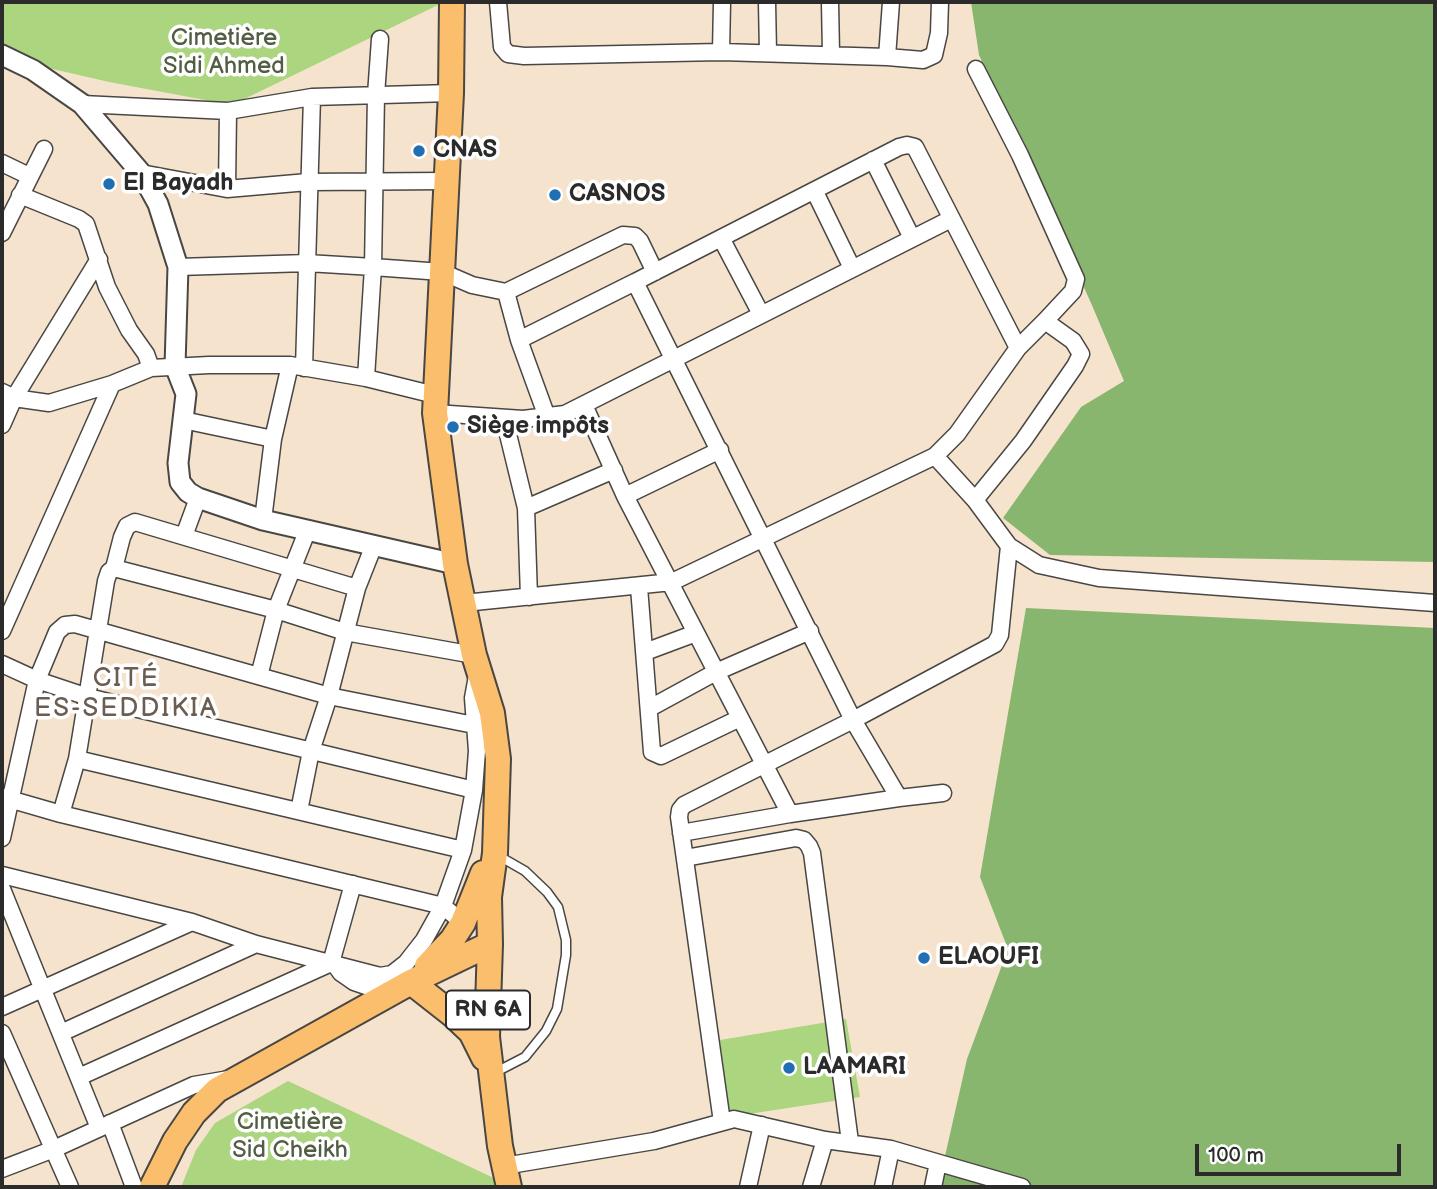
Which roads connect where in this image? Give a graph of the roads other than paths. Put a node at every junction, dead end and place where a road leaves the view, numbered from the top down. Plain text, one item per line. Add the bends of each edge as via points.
1 (452, 2) edge
2 (498, 2) edge
3 (722, 2) edge
4 (767, 2) edge
5 (830, 2) edge
6 (891, 2) edge
7 (940, 2) edge
8 (380, 39) dead end
9 (721, 52) junction
10 (768, 53) junction
11 (831, 54) junction
12 (2, 55) edge
13 (887, 57) junction
14 (976, 69) dead end
15 (451, 93) junction
16 (376, 95) junction
17 (312, 97) junction
18 (82, 104) junction
19 (228, 111) junction
20 (44, 149) dead end
21 (873, 160) junction
22 (2, 163) edge
23 (141, 173) junction
24 (29, 176) junction
25 (374, 180) junction
26 (445, 181) junction
27 (308, 182) junction
28 (227, 189) junction
29 (815, 192) junction
30 (20, 195) junction
31 (951, 219) junction
32 (2, 233) edge
33 (722, 238) junction
34 (912, 238) junction
35 (99, 259) junction
36 (307, 263) junction
37 (178, 267) junction
38 (373, 267) junction
39 (852, 268) junction
40 (442, 272) junction
41 (655, 272) junction
42 (635, 282) junction
43 (506, 292) junction
44 (761, 314) junction
45 (1045, 320) junction
46 (519, 340) junction
47 (1018, 348) junction
48 (672, 359) junction
49 (176, 366) junction
50 (297, 366) junction
51 (151, 368) junction
52 (366, 378) junction
53 (113, 384) junction
54 (8, 395) edge
55 (435, 404) junction
56 (584, 405) junction
57 (547, 417) junction
58 (504, 418) junction
59 (183, 420) junction
60 (2, 425) edge
61 (273, 439) junction
62 (720, 450) junction
63 (935, 456) junction
64 (614, 470) junction
65 (625, 496) junction
66 (198, 498) junction
67 (975, 500) junction
68 (526, 508) junction
69 (263, 520) junction
70 (309, 529) junction
71 (184, 536) junction
72 (765, 539) junction
73 (374, 545) junction
74 (1009, 547) junction
75 (455, 564) junction
76 (114, 568) junction
77 (294, 568) junction
78 (671, 582) junction
79 (639, 587) junction
80 (357, 588) junction
81 (529, 597) junction
82 (464, 603) junction
83 (1435, 603) edge
84 (276, 610) junction
85 (2, 631) edge
86 (98, 631) junction
87 (810, 631) junction
88 (345, 632) junction
89 (696, 633) junction
90 (645, 652) junction
91 (477, 663) junction
92 (2, 664) edge
93 (716, 672) junction
94 (259, 676) junction
95 (37, 680) junction
96 (330, 696) junction
97 (88, 698) junction
98 (650, 708) junction
99 (740, 718) junction
100 (853, 720) junction
101 (474, 725) junction
102 (311, 751) junction
103 (77, 759) junction
104 (764, 763) junction
105 (474, 790) junction
106 (943, 793) dead end
107 (5, 798) edge
108 (899, 798) junction
109 (299, 811) junction
110 (61, 814) junction
111 (790, 814) junction
112 (495, 821) junction
113 (681, 833) junction
114 (2, 838) edge
115 (463, 850) junction
116 (495, 853) junction
117 (685, 858) junction
118 (2, 875) edge
119 (353, 884) junction
120 (2, 889) edge
121 (443, 906) junction
122 (192, 922) junction
123 (463, 923) junction
124 (256, 944) junction
125 (490, 944) junction
126 (333, 963) junction
127 (400, 988) junction
128 (41, 989) junction
129 (2, 1007) edge
130 (2, 1033) edge
131 (61, 1033) junction
132 (490, 1075) junction
133 (79, 1077) junction
134 (234, 1079) junction
135 (722, 1122) junction
136 (762, 1125) junction
137 (105, 1126) junction
138 (825, 1140) junction
139 (850, 1142) junction
140 (54, 1149) junction
141 (891, 1149) junction
142 (938, 1163) junction
143 (2, 1169) edge
144 (507, 1177) edge
145 (70, 1187) edge
146 (134, 1187) edge
147 (152, 1187) edge
148 (748, 1187) edge
149 (811, 1187) edge
150 (883, 1187) edge
151 (933, 1187) edge
152 (1023, 1187) edge

1 - 15 main road
2 - 9 street via 502,47 508,54
3 - 9 street
4 - 10 street
5 - 11 street
6 - 13 street
7 - 13 street via 934,55 923,60
8 - 16 street
9 - 10 street
10 - 11 street
11 - 13 street
12 - 18 street
14 - 45 street via 1076,279 1073,291
15 - 16 street
15 - 26 main road
16 - 17 street
16 - 25 street
17 - 19 street
17 - 27 street
18 - 19 street
18 - 23 street
19 - 28 street
20 - 24 street
21 - 29 street
21 - 31 street via 907,145 915,147
21 - 34 street
22 - 24 street
23 - 28 street
23 - 37 street via 158,204
24 - 30 street
25 - 26 street
25 - 27 street
25 - 38 street
26 - 40 main road
27 - 28 street
27 - 36 street
29 - 33 street
29 - 39 street
30 - 32 street
30 - 35 street via 86,224
31 - 34 street
31 - 47 street
33 - 41 street
33 - 44 street
34 - 39 street
35 - 51 street via 107,287
35 - 54 street
36 - 37 street
36 - 38 street
36 - 50 street
37 - 49 street
38 - 40 street
38 - 52 street
39 - 44 street
40 - 43 street
40 - 55 main road
41 - 42 street
41 - 43 street via 640,241 629,234
42 - 46 street
42 - 48 street
43 - 46 street
44 - 48 street
45 - 47 street
45 - 67 street via 1073,341 1080,359
46 - 57 street
47 - 63 street via 957,434
48 - 56 street
48 - 62 street
49 - 50 street
49 - 51 street
49 - 59 street via 186,394
50 - 52 street
50 - 61 street
51 - 53 street
52 - 55 street
53 - 54 street via 49,402
53 - 85 street
54 - 60 street
55 - 58 street
55 - 75 main road
56 - 57 street
56 - 64 street
57 - 58 street
58 - 68 street
59 - 61 street
59 - 66 street via 180,482
61 - 69 street
62 - 65 street
62 - 72 street
63 - 67 street
63 - 72 street
64 - 65 street
64 - 68 street
65 - 78 street
66 - 69 street
66 - 71 street
67 - 74 street
68 - 81 street
69 - 70 street
70 - 73 street
70 - 77 street
71 - 76 street via 135,522 127,526
71 - 77 street
72 - 78 street
72 - 87 street
73 - 75 street
73 - 80 street
74 - 83 street via 1039,565 1099,578
74 - 100 street via 1000,635 995,644
75 - 82 main road
76 - 84 street
76 - 86 street via 106,581
77 - 80 street
77 - 84 street
78 - 79 street
78 - 89 street
79 - 81 street
79 - 90 street
80 - 88 street
81 - 82 street
82 - 91 main road
84 - 88 street
84 - 94 street
86 - 94 street
86 - 95 street via 65,625 57,632
86 - 97 street
87 - 93 street
87 - 100 street
88 - 91 street
88 - 96 street
89 - 90 street
89 - 93 street
90 - 98 street
91 - 101 street
91 - 112 main road via 492,713 498,759
92 - 95 street
93 - 98 street
93 - 99 street
94 - 96 street
95 - 97 street
95 - 107 street
96 - 101 street
96 - 102 street
97 - 102 street
97 - 103 street
98 - 99 street via 652,752 661,756
99 - 104 street
100 - 104 street
100 - 108 street
101 - 105 street
102 - 105 street
102 - 109 street
103 - 109 street
103 - 110 street
104 - 111 street
104 - 113 street via 684,805 679,817
105 - 115 street
106 - 108 street
107 - 110 street
107 - 114 street
108 - 111 street
109 - 115 street
110 - 119 street
111 - 113 street
112 - 116 main road, RN 6A
112 - 123 main road via 481,881
113 - 117 street
115 - 121 street
116 - 125 main road, RN 6A via 489,897
116 - 132 lane via 525,872 558,907 566,955 557,1009 546,1031 525,1057
117 - 135 street
117 - 139 street via 796,838 809,846
118 - 122 street
119 - 121 street
119 - 126 street
120 - 128 street
121 - 123 street
121 - 126 street via 424,940 393,974 380,976
122 - 124 street
122 - 128 street
123 - 127 main road via 452,940
124 - 126 street
124 - 131 street
125 - 127 main road
125 - 132 main road, RN 6A
126 - 127 street via 354,982
126 - 133 street
127 - 132 main road via 453,1015 471,1032
127 - 134 main road
128 - 129 street
128 - 131 street
130 - 140 street
131 - 133 street
132 - 144 main road, RN 6A
133 - 137 street
134 - 137 street via 194,1085
134 - 147 main road via 194,1113
135 - 136 street via 734,1119
135 - 144 street
136 - 138 street
136 - 148 street
137 - 140 street
137 - 146 street
138 - 139 street
138 - 149 street
139 - 141 street
140 - 143 street
140 - 145 street
141 - 142 street
141 - 150 street
142 - 151 street
142 - 152 street

